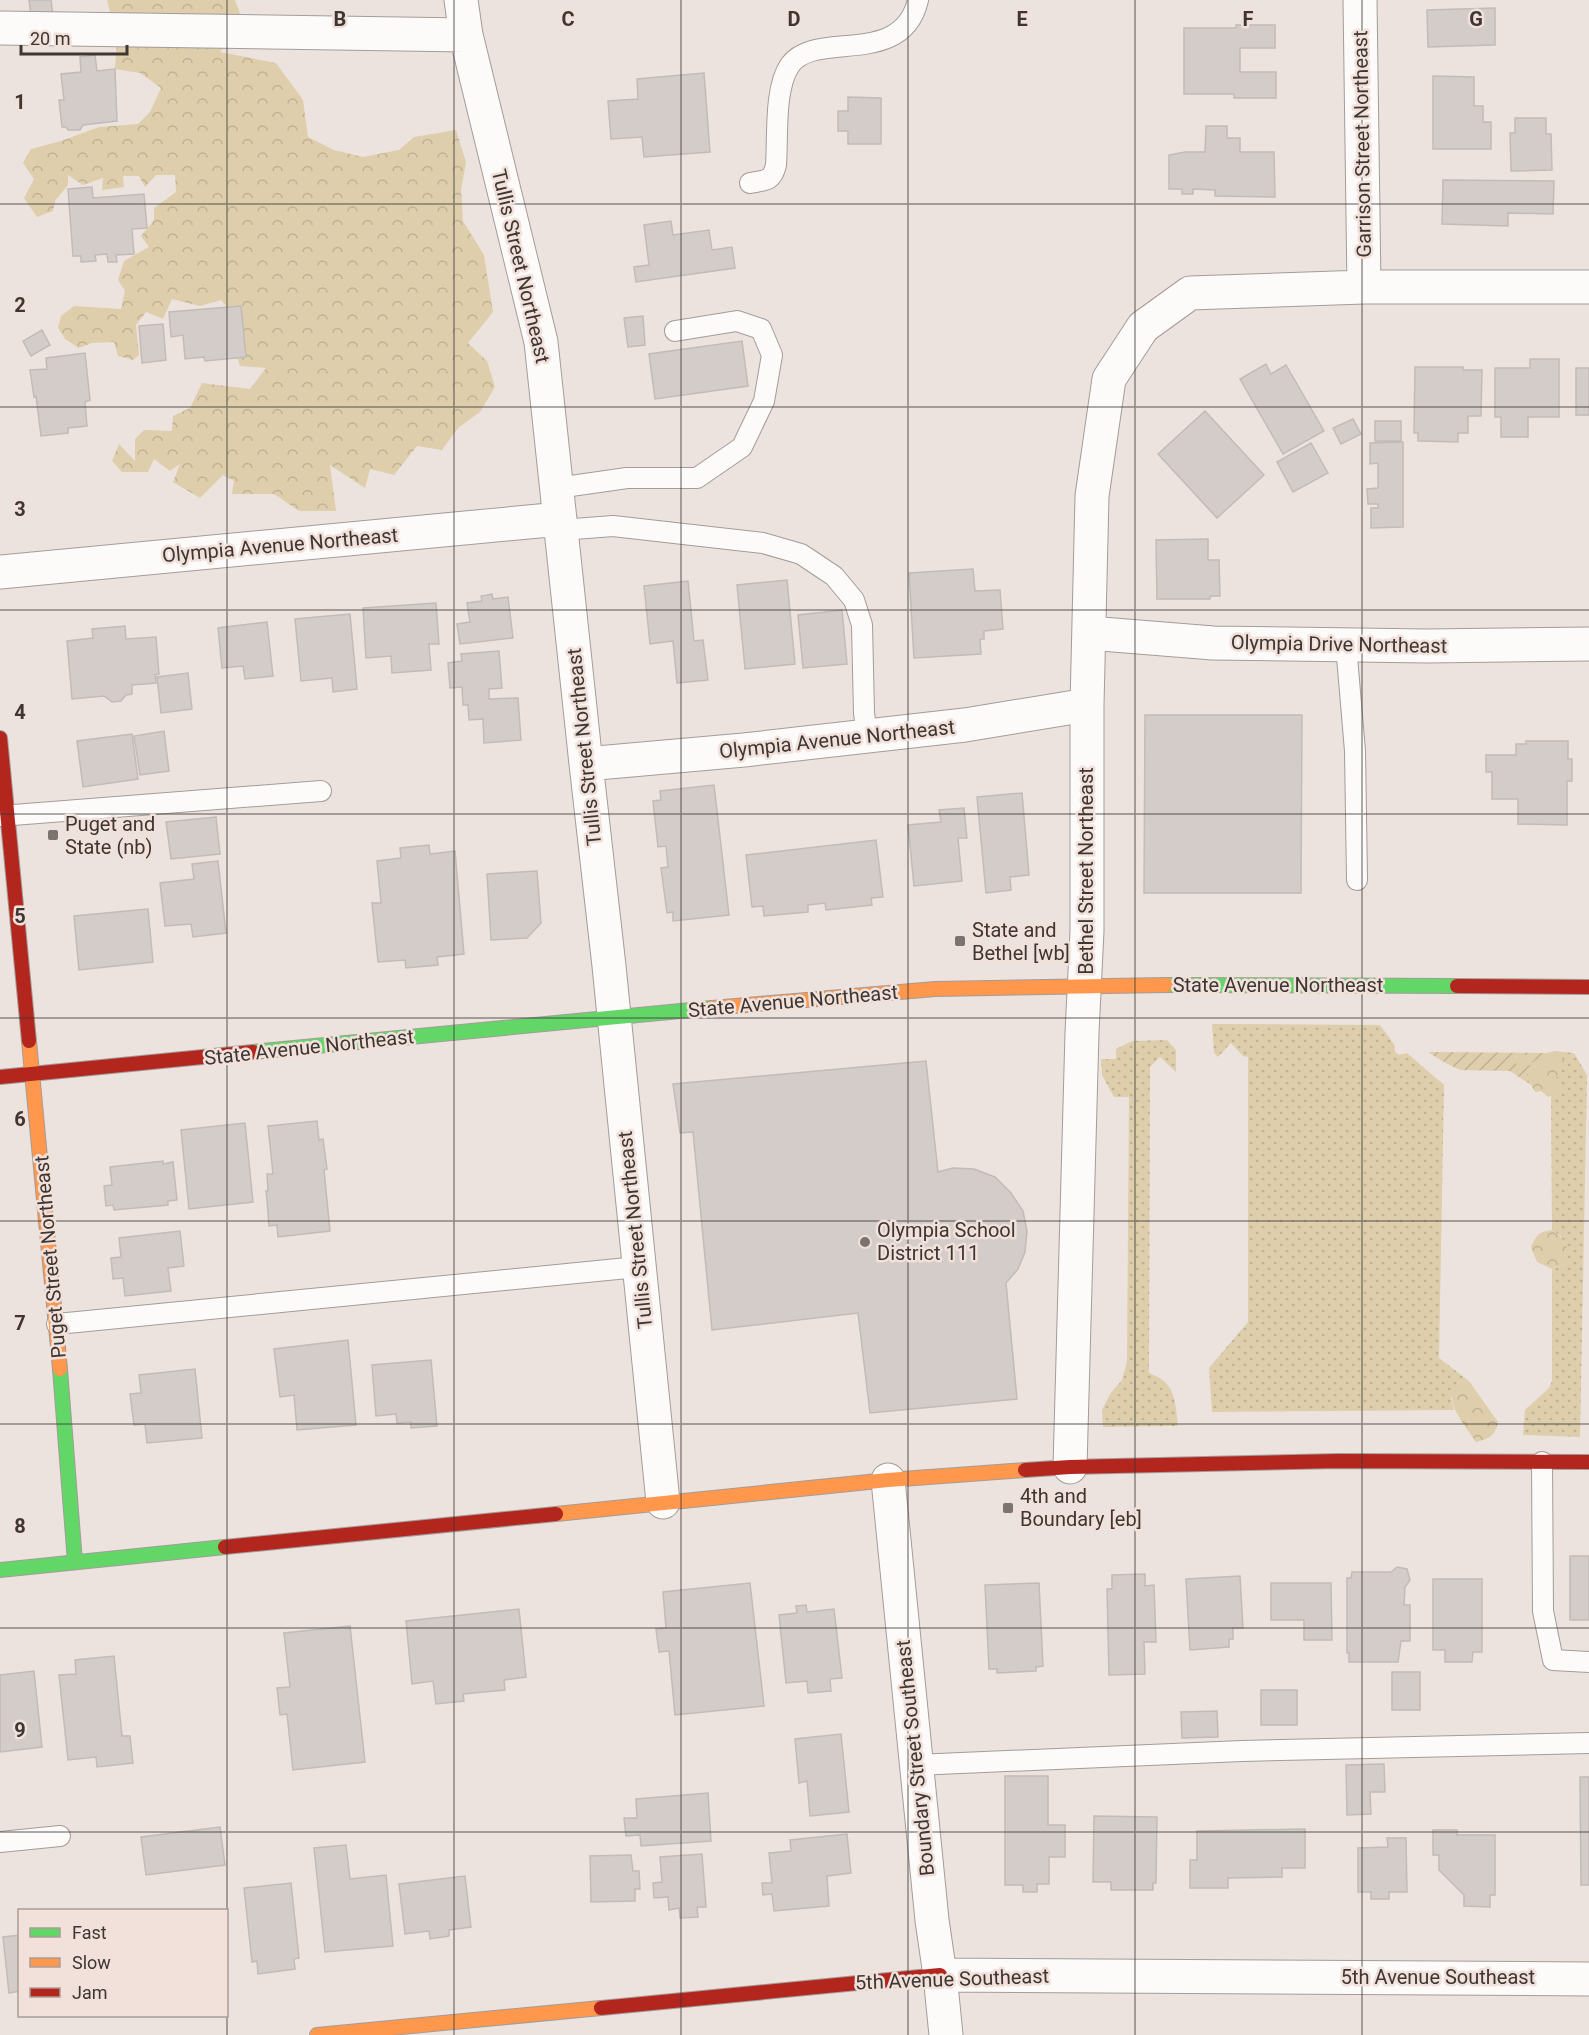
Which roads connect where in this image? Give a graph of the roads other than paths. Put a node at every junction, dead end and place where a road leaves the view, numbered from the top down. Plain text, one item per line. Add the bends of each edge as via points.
1 (461, 0) edge
2 (918, 0) edge
3 (1360, 0) edge
4 (0, 28) edge
5 (466, 35) junction
6 (750, 183) dead end
7 (1364, 287) junction
8 (1589, 287) edge
9 (675, 331) dead end
10 (559, 512) junction
11 (0, 572) edge
12 (1089, 633) junction
13 (1589, 644) edge
14 (1346, 645) junction
15 (1087, 705) junction
16 (867, 735) junction
17 (0, 738) edge
18 (585, 764) junction
19 (321, 791) dead end
20 (4, 816) edge
21 (1357, 880) dead end
22 (1086, 986) junction
23 (1589, 987) edge
24 (614, 1017) junction
25 (32, 1074) junction
26 (0, 1077) edge
27 (638, 1267) junction
28 (57, 1324) junction
29 (1542, 1462) junction
30 (1589, 1462) edge
31 (1070, 1467) junction
32 (888, 1480) junction
33 (663, 1502) junction
34 (75, 1562) junction
35 (0, 1570) edge
36 (1589, 1662) edge
37 (1589, 1743) edge
38 (915, 1765) junction
39 (60, 1836) dead end
40 (0, 1842) edge
41 (940, 1975) junction
42 (1589, 1979) edge
43 (427, 2029) edge
44 (317, 2035) edge
45 (946, 2035) edge

1 - 5 street, Tullis Street Northeast
2 - 6 lane via 907,25 895,34 873,42 820,50 791,63 781,91 774,175
3 - 7 street, Garrison Street Northeast
4 - 5 street
5 - 10 street, Tullis Street Northeast via 541,342
7 - 8 street, Bethel Street Northeast
7 - 12 street, Bethel Street Northeast via 1190,293 1143,327 1109,379 1092,496
9 - 10 lane via 737,321 761,329 772,356 764,401 742,447 697,478 627,478
10 - 11 street, Olympia Avenue Northeast
10 - 16 lane via 613,526 763,543 801,554 834,576 854,600 862,625
10 - 18 street, Tullis Street Northeast
12 - 14 street, Olympia Drive Northeast via 1213,643
12 - 15 street, Bethel Street Northeast
13 - 14 street, Olympia Drive Northeast
14 - 21 lane via 1355,751
15 - 16 street, Olympia Avenue Northeast via 965,725
15 - 22 street, Bethel Street Northeast
16 - 18 street, Olympia Avenue Northeast
17 - 20 main road, Puget Street Northeast
18 - 24 street, Tullis Street Northeast
19 - 20 lane
20 - 25 main road, Puget Street Northeast
22 - 23 main road, State Avenue Northeast
22 - 24 main road, State Avenue Northeast via 935,989
22 - 31 street, Bethel Street Northeast
24 - 25 main road, State Avenue Northeast
24 - 27 street, Tullis Street Northeast
25 - 26 main road, State Avenue Northeast
25 - 28 main road, Puget Street Northeast
27 - 28 lane
27 - 33 street, Tullis Street Northeast
28 - 34 main road, Puget Street Northeast
29 - 30 main road
29 - 31 main road via 1339,1461
29 - 36 lane via 1543,1611 1553,1660
31 - 32 main road
32 - 33 main road
32 - 38 street, Boundary Street Southeast
33 - 34 main road
34 - 35 main road
37 - 38 lane via 1242,1751
38 - 41 street, Boundary Street Southeast
39 - 40 lane
41 - 42 street, 5th Avenue Southeast
41 - 43 main road, 5th Avenue Southeast
41 - 45 street, Boundary Street Southeast
43 - 44 main road, 5th Avenue Southeast

